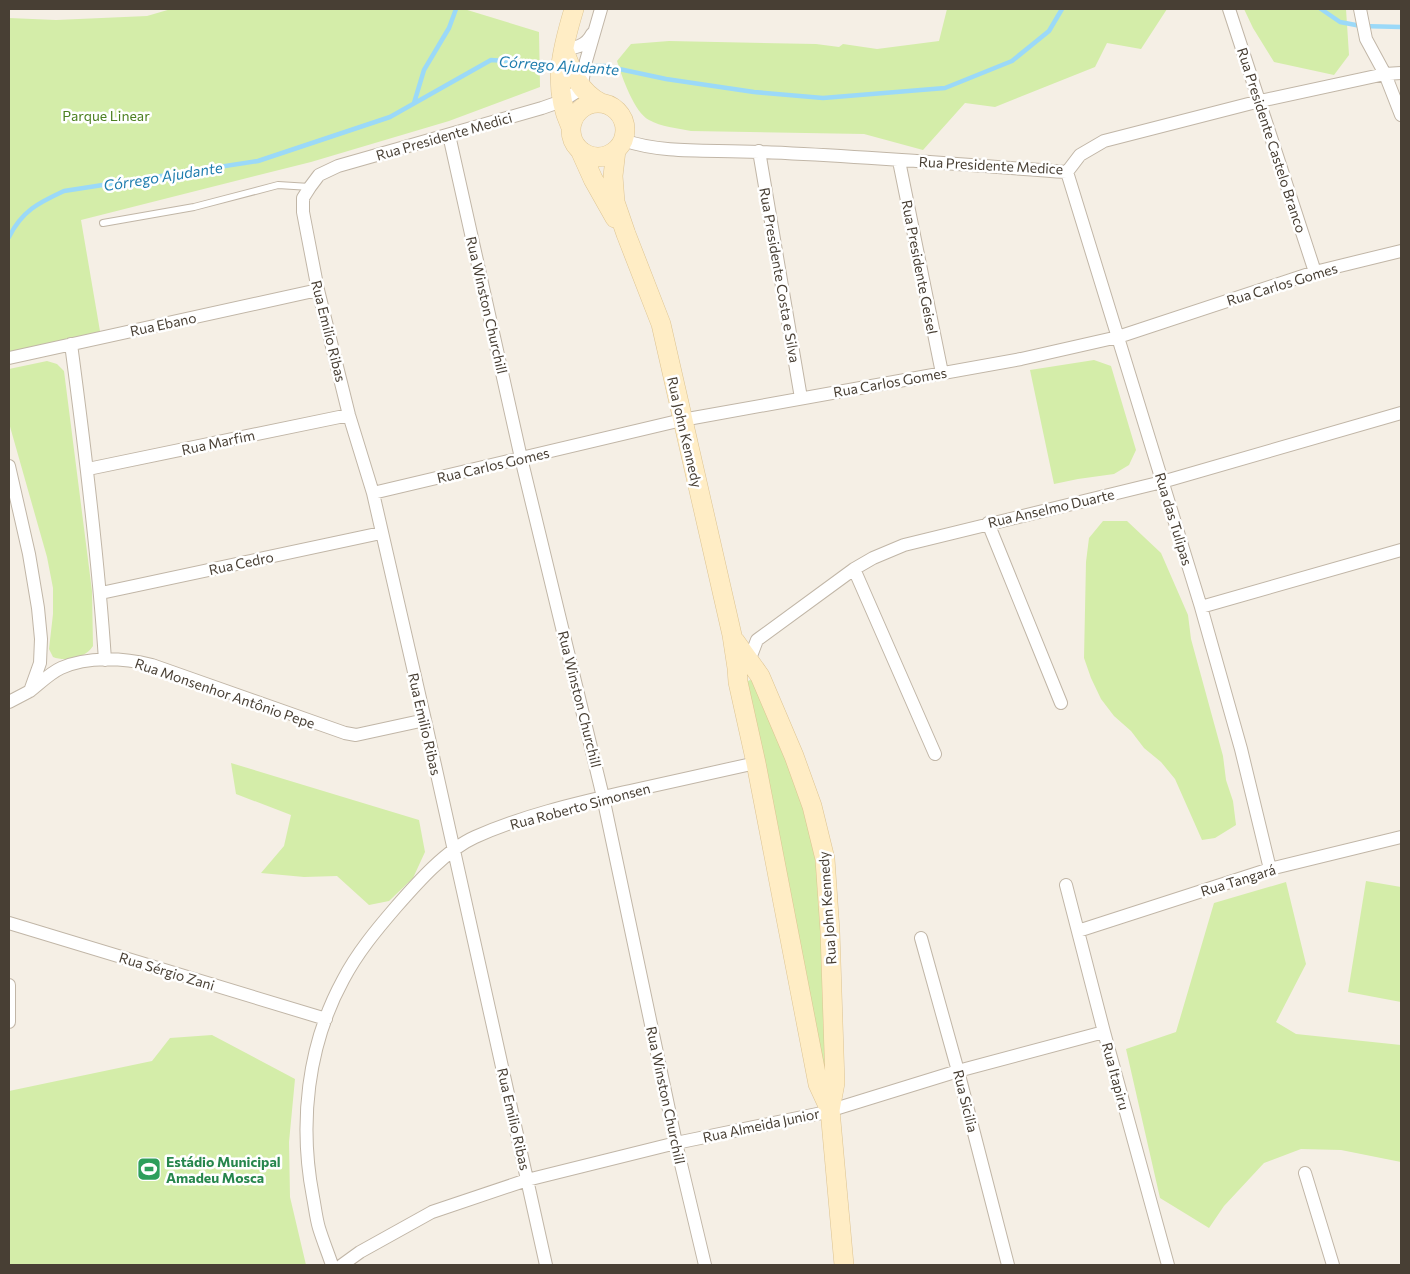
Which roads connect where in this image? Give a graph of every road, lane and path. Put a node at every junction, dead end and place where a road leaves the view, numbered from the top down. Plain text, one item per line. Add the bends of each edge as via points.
1 (574, 9) edge
2 (601, 9) edge
3 (1229, 9) edge
4 (1361, 12) edge
5 (594, 29) junction
6 (564, 54) junction
7 (1401, 73) edge
8 (1385, 74) junction
9 (572, 82) junction
10 (562, 101) junction
11 (1260, 101) junction
12 (601, 103) junction
13 (1401, 116) edge
14 (570, 125) junction
15 (449, 135) junction
16 (620, 145) junction
17 (580, 150) junction
18 (759, 152) junction
19 (899, 161) junction
20 (1067, 172) junction
21 (310, 187) junction
22 (103, 224) dead end
23 (626, 234) junction
24 (1401, 251) edge
25 (1315, 272) junction
26 (318, 290) junction
27 (1118, 336) junction
28 (71, 344) junction
29 (9, 358) edge
30 (942, 373) junction
31 (801, 398) junction
32 (1401, 413) edge
33 (349, 415) junction
34 (682, 420) junction
35 (522, 458) junction
36 (9, 466) edge
37 (88, 468) junction
38 (1162, 482) junction
39 (373, 493) junction
40 (988, 523) junction
41 (381, 533) junction
42 (1401, 550) edge
43 (854, 569) junction
44 (101, 593) junction
45 (1201, 607) junction
46 (105, 660) junction
47 (743, 664) junction
48 (30, 691) junction
49 (9, 702) edge
50 (1060, 703) dead end
51 (425, 720) junction
52 (935, 754) dead end
53 (756, 763) junction
54 (603, 797) junction
55 (1401, 837) edge
56 (453, 850) junction
57 (1270, 869) junction
58 (1066, 886) dead end
59 (9, 923) edge
60 (1078, 931) junction
61 (921, 938) dead end
62 (9, 985) edge
63 (9, 1017) edge
64 (326, 1019) junction
65 (9, 1022) edge
66 (1104, 1032) junction
67 (958, 1071) junction
68 (830, 1110) junction
69 (676, 1144) junction
70 (1305, 1173) dead end
71 (527, 1180) junction
72 (332, 1265) edge
73 (342, 1265) edge
74 (546, 1265) edge
75 (705, 1265) edge
76 (844, 1265) edge
77 (1008, 1265) edge
78 (1168, 1265) edge
79 (1333, 1265) edge

1 - 6 street
2 - 5 street
3 - 11 street, Rua Presidente Castelo Branco
4 - 8 street via 1366,39
5 - 6 street via 590,39
5 - 9 street via 585,68
6 - 9 street
7 - 8 street, Rua Presidente Medice
8 - 11 street, Rua Presidente Medice
8 - 13 street
9 - 10 street
9 - 12 street
10 - 14 street
10 - 15 street, Rua Presidente Medici
11 - 20 street, Rua Presidente Medice via 1104,142 1080,155
11 - 25 street, Rua Presidente Castelo Branco
12 - 14 street via 585,106
12 - 16 street via 620,115 625,129
14 - 17 street via 572,138
15 - 21 street, Rua Presidente Medici via 338,166 319,175
15 - 35 street, Rua Winston Churchill
16 - 17 street via 609,154 594,156
16 - 18 street, Rua Presidente Medice
16 - 23 street, Rua John Kennedy via 613,176 615,202
17 - 23 street, Rua John Kennedy via 607,206
18 - 19 street, Rua Presidente Medice
18 - 31 street, Rua Presidente Costa e Silva
19 - 20 street, Rua Presidente Medice
19 - 30 street, Rua Presidente Geisel
20 - 27 street, Rua das Tulipas
21 - 22 lane via 278,185 194,208
21 - 26 street, Rua Emilio Ribas via 303,198 303,212
23 - 34 street, Rua John Kennedy via 661,324
24 - 25 street, Rua Carlos Gomes
25 - 27 street, Rua Carlos Gomes
26 - 28 street, Rua Ebano
26 - 33 street, Rua Emilio Ribas
27 - 30 street, Rua Carlos Gomes
27 - 38 street, Rua das Tulipas
28 - 29 street, Rua Ebano
28 - 37 street
30 - 31 street, Rua Carlos Gomes
31 - 34 street, Rua Carlos Gomes
32 - 38 street, Rua Anselmo Duarte
33 - 37 street, Rua Marfim
33 - 39 street, Rua Emilio Ribas
34 - 35 street, Rua Carlos Gomes
34 - 47 street, Rua John Kennedy via 732,635
35 - 39 street, Rua Carlos Gomes
35 - 54 street, Rua Winston Churchill
36 - 48 street via 30,554 38,608 40,663
37 - 44 street
38 - 40 street, Rua Anselmo Duarte
38 - 45 street, Rua das Tulipas
39 - 41 street, Rua Emilio Ribas
40 - 43 street, Rua Anselmo Duarte via 904,545
40 - 50 street
41 - 44 street, Rua Cedro
41 - 51 street, Rua Emilio Ribas
42 - 45 street
43 - 47 street, Rua Anselmo Duarte via 757,640
43 - 52 street
44 - 46 street
45 - 57 street, Rua das Tulipas via 1241,749
46 - 48 street, Rua Monsenhor Antônio Pepe via 60,669
46 - 51 street, Rua Monsenhor Antônio Pepe via 134,660 152,665 345,733 356,735
47 - 53 street, Rua John Kennedy via 738,682
47 - 68 street, Rua John Kennedy via 760,676 794,756 812,806 825,859 835,1083
48 - 49 street, Rua Monsenhor Antônio Pepe
51 - 56 street, Rua Emilio Ribas
53 - 54 street, Rua Roberto Simonsen
53 - 68 street, Rua John Kennedy via 818,1084
54 - 56 street, Rua Roberto Simonsen via 526,818 474,837
54 - 69 street, Rua Winston Churchill
55 - 57 street, Rua Tangará
56 - 64 street, Rua Roberto Simonsen via 410,891 362,950 343,980
56 - 71 street, Rua Emilio Ribas
57 - 60 street, Rua Tangará
58 - 60 street, Rua Itapiru
59 - 64 street, Rua Sérgio Zani
60 - 66 street, Rua Itapiru
61 - 67 street, Rua Sicilia
62 - 63 street
63 - 65 street
64 - 72 street, Rua Roberto Simonsen via 316,1052 305,1116 318,1227
66 - 67 street, Rua Almeida Junior
66 - 78 street, Rua Itapiru
67 - 68 street, Rua Almeida Junior
67 - 77 street, Rua Sicilia
68 - 69 street, Rua Almeida Junior
68 - 76 street, Rua John Kennedy
69 - 71 street, Rua Almeida Junior
69 - 75 street, Rua Winston Churchill
70 - 79 street
71 - 73 street, Rua Almeida Junior via 432,1212
71 - 74 street, Rua Emilio Ribas

